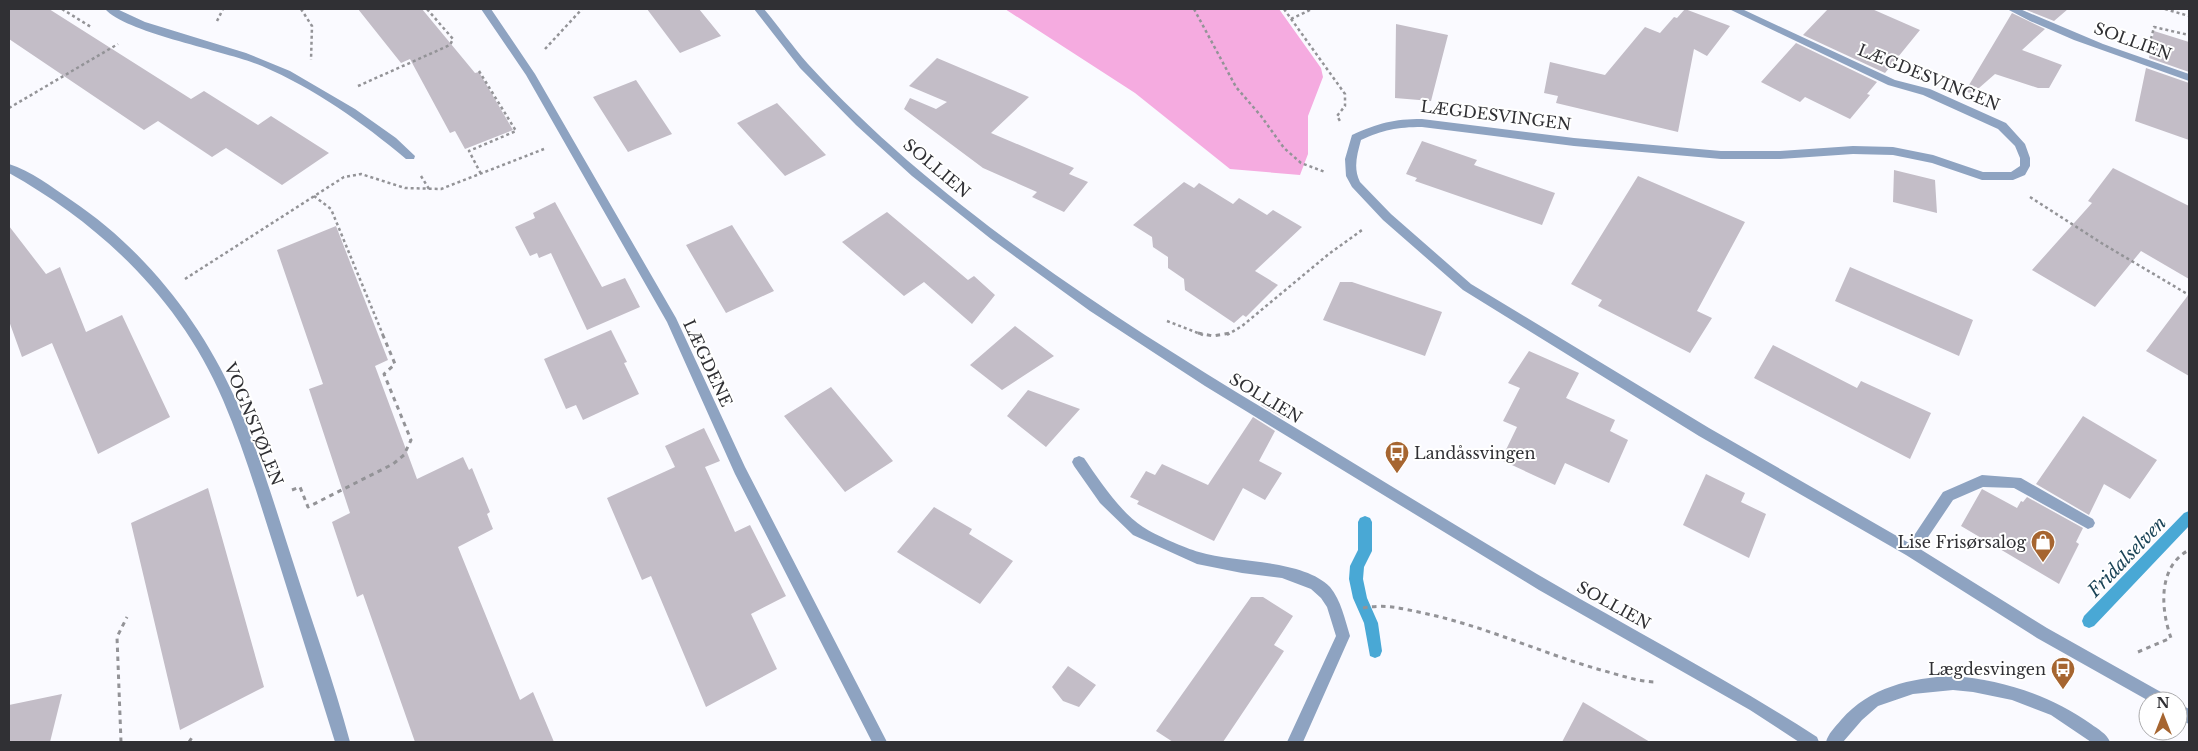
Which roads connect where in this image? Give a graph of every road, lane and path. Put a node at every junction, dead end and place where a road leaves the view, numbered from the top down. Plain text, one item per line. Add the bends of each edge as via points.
1 (62, 9) edge
2 (110, 9) edge
3 (223, 9) edge
4 (301, 9) edge
5 (427, 9) edge
6 (486, 9) edge
7 (582, 9) edge
8 (759, 9) edge
9 (1190, 9) edge
10 (1194, 9) edge
11 (1284, 9) edge
12 (1312, 9) edge
13 (1734, 9) edge
14 (2012, 9) edge
15 (2165, 9) edge
16 (1197, 14) junction
17 (2189, 16) edge
18 (1291, 19) junction
19 (216, 23) dead end
20 (94, 29) dead end
21 (110, 39) dead end
22 (540, 54) dead end
23 (479, 70) dead end
24 (2189, 78) edge
25 (306, 85) junction
26 (330, 98) junction
27 (9, 108) edge
28 (1341, 123) dead end
29 (542, 143) dead end
30 (410, 156) dead end
31 (9, 168) edge
32 (481, 174) junction
33 (2000, 177) junction
34 (1356, 184) junction
35 (314, 196) junction
36 (1387, 217) junction
37 (185, 280) dead end
38 (2189, 295) edge
39 (1160, 316) dead end
40 (1079, 462) dead end
41 (301, 490) dead end
42 (2088, 524) dead end
43 (2189, 550) edge
44 (1910, 551) junction
45 (127, 617) dead end
46 (1342, 636) junction
47 (2138, 652) dead end
48 (1682, 662) junction
49 (2145, 691) edge
50 (193, 736) dead end
51 (121, 742) edge
52 (189, 742) edge
53 (343, 742) edge
54 (880, 742) edge
55 (1295, 742) edge
56 (1812, 742) edge
57 (1833, 742) edge
58 (2103, 742) edge

1 - 20 path
2 - 25 street via 158,30 243,55
3 - 19 path
4 - 25 path via 312,26 312,55
5 - 26 path via 453,39 450,45
6 - 54 street, LÆGDENE via 530,74 672,321 740,470
7 - 22 path
8 - 48 street, SOLLIEN via 804,66 916,173 1010,248 1094,308 1209,382 1544,585
9 - 16 path
10 - 16 path
11 - 18 path
12 - 18 path
13 - 33 street, LÆGDESVINGEN via 1892,83 1926,92 2002,126 2020,144 2025,166 2013,176
14 - 24 street, SOLLIEN via 2066,34
15 - 17 path
16 - 34 path via 1236,87 1284,148 1301,163
18 - 28 path via 1345,94 1346,106 1337,116
21 - 27 path via 118,44
23 - 32 path via 516,131 469,151
25 - 26 street
26 - 30 street
29 - 32 path via 544,149
31 - 53 street, VOGNSTØLEN via 83,213 126,249 184,319 211,362 229,398 268,500
32 - 35 path via 441,189 428,190 405,188 361,174 344,177
33 - 34 street, LÆGDESVINGEN via 1982,176 1933,159 1893,151 1721,155 1406,123 1382,126 1356,138 1350,158
33 - 38 path
34 - 36 street, LÆGDESVINGEN
35 - 37 path
35 - 41 path via 331,209 395,360 384,374 411,440 404,455 393,464 308,507
36 - 39 path via 1330,252 1229,334 1196,333
36 - 44 street, LÆGDESVINGEN via 1467,287 1704,432
40 - 46 street via 1105,499 1138,531 1197,558 1282,572 1316,584 1333,605
42 - 44 street via 2016,482 1982,481 1948,496
43 - 47 path via 2163,583 2163,620 2171,638
44 - 49 street, LÆGDESVINGEN via 2042,633
45 - 51 path via 117,638
46 - 48 path via 1352,616 1360,609 1383,605 1471,624 1565,660 1643,682 1662,681
46 - 55 street
48 - 56 street, SOLLIEN
50 - 52 path
57 - 58 street via 1873,701 1902,690 1946,683 1978,685 2050,707

